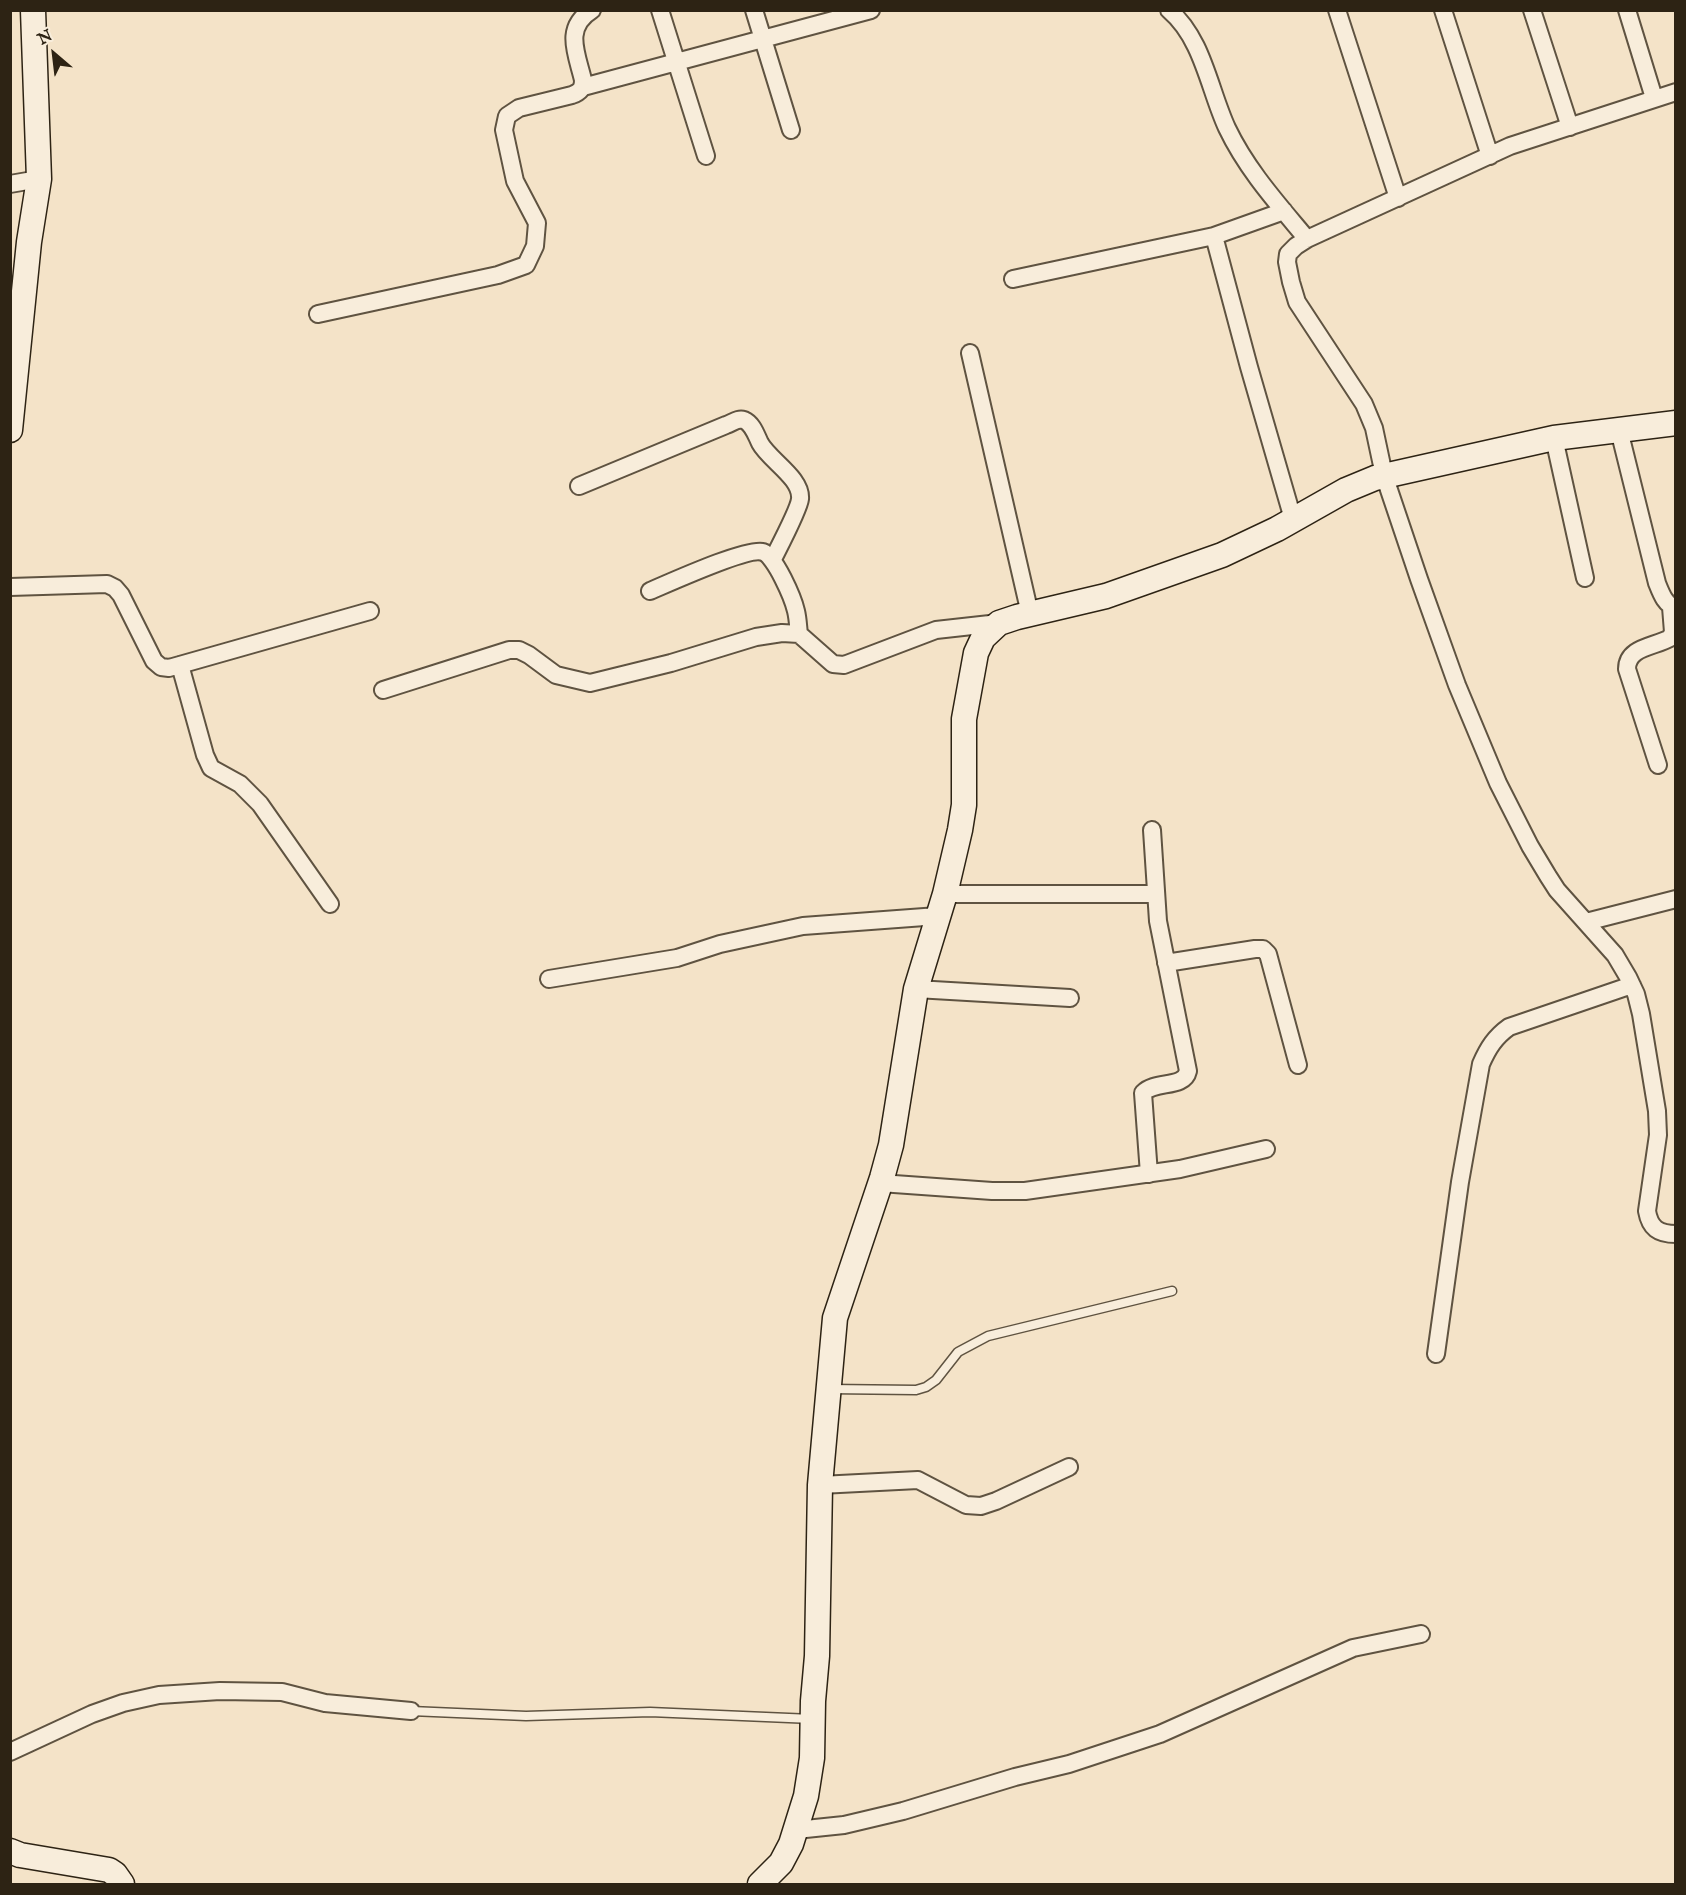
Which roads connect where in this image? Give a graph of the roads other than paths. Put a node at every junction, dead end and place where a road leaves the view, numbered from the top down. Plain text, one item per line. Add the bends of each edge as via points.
1 (33, 10) edge
2 (591, 10) edge
3 (660, 10) edge
4 (754, 10) edge
5 (871, 10) edge
6 (1169, 10) edge
7 (1337, 10) edge
8 (1443, 10) edge
9 (1532, 10) edge
10 (1627, 10) edge
11 (763, 40) junction
12 (675, 63) junction
13 (583, 87) junction
14 (1676, 92) edge
15 (1654, 98) junction
16 (1570, 127) junction
17 (791, 130) dead end
18 (706, 156) dead end
19 (1490, 156) junction
20 (39, 179) junction
21 (10, 184) edge
22 (1398, 198) junction
23 (1284, 211) junction
24 (1214, 236) junction
25 (1307, 239) junction
26 (1013, 279) dead end
27 (318, 314) dead end
28 (970, 353) dead end
29 (1676, 423) edge
30 (10, 430) edge
31 (1619, 430) junction
32 (1554, 438) junction
33 (1384, 475) junction
34 (579, 486) dead end
35 (1293, 519) junction
36 (773, 559) junction
37 (1585, 578) dead end
38 (10, 587) edge
39 (650, 591) dead end
40 (1673, 607) edge
41 (370, 611) dead end
42 (1030, 614) junction
43 (999, 623) junction
44 (799, 634) junction
45 (180, 665) junction
46 (383, 690) dead end
47 (1658, 765) dead end
48 (1152, 831) dead end
49 (1156, 894) junction
50 (1676, 899) edge
51 (330, 904) dead end
52 (941, 905) junction
53 (1586, 922) junction
54 (1166, 963) junction
55 (549, 979) dead end
56 (1632, 985) junction
57 (916, 989) junction
58 (1070, 998) dead end
59 (1298, 1065) dead end
60 (1266, 1149) dead end
61 (1149, 1174) junction
62 (880, 1183) junction
63 (1676, 1234) edge
64 (1172, 1291) dead end
65 (1436, 1354) dead end
66 (828, 1389) junction
67 (1069, 1467) dead end
68 (820, 1485) junction
69 (1421, 1634) dead end
70 (813, 1701) junction
71 (411, 1711) joint
72 (10, 1752) edge
73 (789, 1846) junction
74 (10, 1851) edge
75 (122, 1884) edge
76 (760, 1884) edge

1 - 20 street
2 - 13 street via 583,15 573,36
3 - 12 street
4 - 11 street
5 - 11 street
6 - 23 street via 1191,36 1227,128 1245,161
7 - 22 street
8 - 19 street
9 - 16 street
10 - 15 street
11 - 12 street
11 - 17 street
12 - 13 street
12 - 18 street
13 - 27 street via 572,96 519,108 506,120 505,138 515,181 537,223 535,246 526,265 498,275
14 - 15 street
15 - 16 street
16 - 19 street via 1528,139
19 - 22 street
20 - 21 street
20 - 30 street
22 - 25 street
23 - 24 street
23 - 25 street
24 - 26 street
24 - 35 street
25 - 33 street via 1288,254 1297,302 1364,404 1374,428
28 - 42 street
29 - 31 street
31 - 32 street
31 - 40 street via 1657,584
32 - 33 street
32 - 37 street
33 - 35 street via 1346,490
33 - 53 street via 1454,674 1498,783 1557,890
34 - 36 street via 740,419 746,421 799,492 799,504
35 - 42 street via 1222,555 1131,588
36 - 39 street via 765,552 755,551
36 - 44 street via 796,610
38 - 45 street via 107,584 121,595 154,661 161,667
40 - 47 street via 1670,638 1632,654 1627,662
41 - 45 street
42 - 43 street
43 - 44 street via 936,630 844,665 833,664
43 - 52 street via 983,638 976,653 964,719 964,805
44 - 46 street via 756,637 590,683 556,675 529,655 509,650
45 - 51 street via 211,768 240,784 260,804
48 - 49 street
49 - 52 street
49 - 54 street
50 - 53 street
52 - 55 street via 803,926 677,958
52 - 57 street
53 - 56 street via 1614,955
54 - 59 street via 1255,948 1263,950 1268,954
54 - 61 street via 1188,1071 1182,1082 1156,1085 1143,1093
56 - 63 street via 1641,1014 1657,1111 1658,1135 1647,1211 1655,1230
56 - 65 street via 1509,1027 1489,1046 1481,1064 1460,1182
57 - 58 street
57 - 62 street via 891,1145
60 - 61 street
61 - 62 street via 1025,1191
62 - 66 street via 835,1318
64 - 66 lane via 988,1336 958,1352 936,1380 916,1390
66 - 68 street
67 - 68 street via 981,1506 966,1505 918,1480
68 - 70 street
69 - 73 street via 1353,1648 1160,1734 1068,1764 844,1825
70 - 71 lane via 526,1716
70 - 73 street via 812,1758 806,1796
71 - 72 street via 325,1703 282,1692 159,1695 92,1714
73 - 76 street
74 - 75 street via 109,1870

